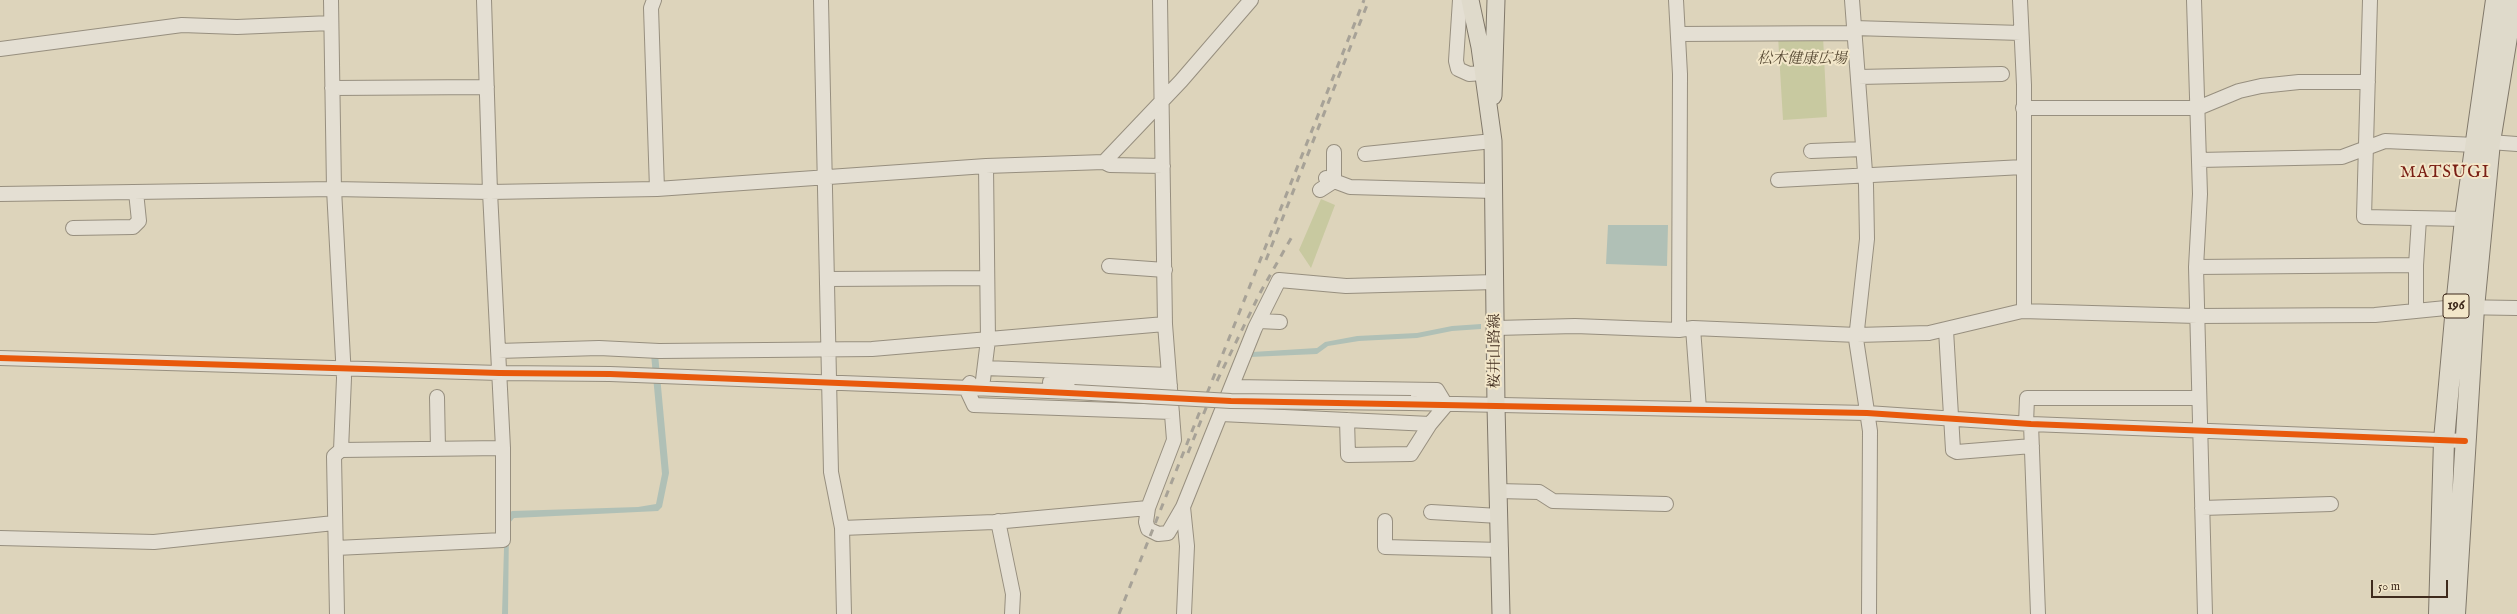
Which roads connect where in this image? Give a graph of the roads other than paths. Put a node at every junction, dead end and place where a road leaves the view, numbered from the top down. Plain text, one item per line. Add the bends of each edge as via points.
1 (331, 0) edge
2 (484, 0) edge
3 (654, 0) edge
4 (821, 0) edge
5 (1160, 0) edge
6 (1251, 0) edge
7 (1460, 0) edge
8 (1470, 0) edge
9 (1496, 0) edge
10 (1676, 0) edge
11 (1852, 0) edge
12 (2020, 0) edge
13 (2194, 0) edge
14 (2370, 0) edge
15 (2496, 0) edge
16 (2513, 0) edge
17 (331, 23) junction
18 (1854, 30) junction
19 (2021, 33) junction
20 (1678, 34) junction
21 (0, 49) edge
22 (1483, 73) junction
23 (2002, 74) dead end
24 (1858, 77) junction
25 (2368, 82) junction
26 (487, 87) junction
27 (332, 88) junction
28 (1163, 101) junction
29 (2023, 108) junction
30 (2198, 108) junction
31 (1488, 112) junction
32 (1493, 141) junction
33 (2483, 144) junction
34 (2517, 144) edge
35 (2366, 148) junction
36 (1863, 149) junction
37 (1811, 151) dead end
38 (1334, 152) dead end
39 (1365, 154) dead end
40 (2199, 160) junction
41 (1104, 162) junction
42 (986, 166) junction
43 (1164, 166) junction
44 (2023, 167) junction
45 (1865, 177) junction
46 (823, 178) junction
47 (1778, 180) dead end
48 (334, 189) junction
49 (657, 189) junction
50 (1493, 191) junction
51 (136, 192) junction
52 (490, 192) junction
53 (0, 194) edge
54 (2419, 219) junction
55 (2465, 219) junction
56 (73, 228) dead end
57 (2416, 265) junction
58 (1109, 266) dead end
59 (2196, 266) junction
60 (1165, 270) junction
61 (987, 278) junction
62 (827, 279) junction
63 (1496, 282) junction
64 (2465, 308) junction
65 (2517, 308) edge
66 (2024, 311) junction
67 (2416, 311) junction
68 (2197, 316) junction
69 (1259, 321) junction
70 (1280, 322) dead end
71 (1166, 324) junction
72 (1496, 328) junction
73 (1693, 328) junction
74 (1679, 330) junction
75 (1946, 330) junction
76 (1856, 335) junction
77 (988, 340) junction
78 (829, 348) junction
79 (498, 351) junction
80 (0, 358) edge
81 (343, 368) junction
82 (499, 373) junction
83 (984, 374) junction
84 (1169, 380) junction
85 (830, 384) junction
86 (1232, 387) junction
87 (966, 388) junction
88 (437, 397) dead end
89 (2200, 398) junction
90 (1446, 405) junction
91 (1496, 406) junction
92 (1699, 409) junction
93 (1172, 412) junction
94 (1867, 413) junction
95 (1221, 414) junction
96 (1950, 419) junction
97 (1347, 420) junction
98 (1430, 424) junction
99 (2028, 424) junction
100 (2200, 430) junction
101 (2444, 440) junction
102 (2465, 442) junction
103 (2032, 446) junction
104 (503, 448) junction
105 (438, 449) junction
106 (342, 450) junction
107 (1498, 491) junction
108 (1666, 504) dead end
109 (2331, 504) dead end
110 (1183, 507) junction
111 (1148, 508) junction
112 (2202, 508) junction
113 (1431, 512) dead end
114 (1499, 516) junction
115 (1385, 521) dead end
116 (998, 522) junction
117 (334, 524) junction
118 (842, 528) junction
119 (0, 538) edge
120 (336, 548) junction
121 (1501, 550) junction
122 (337, 614) edge
123 (844, 614) edge
124 (1012, 614) edge
125 (1184, 614) edge
126 (1501, 614) edge
127 (1869, 614) edge
128 (2038, 614) edge
129 (2205, 614) edge
130 (2439, 614) edge
131 (2455, 614) edge

1 - 17 street
2 - 26 street
3 - 49 street via 651,8
4 - 46 street
5 - 28 street
6 - 28 street
7 - 22 street via 1456,61 1458,68 1469,74
8 - 22 main road, 桜井山路線
9 - 31 main road, 桜井山路線 via 1494,91
10 - 20 street
11 - 18 street
12 - 19 street
13 - 30 street
14 - 25 street
15 - 33 highway, 196
16 - 33 highway, 196
17 - 21 street via 237,27 182,25
17 - 27 street
18 - 19 street
18 - 20 street
18 - 24 street
19 - 29 street
20 - 74 street
22 - 31 main road, 桜井山路線
23 - 24 street
24 - 36 street
25 - 30 street via 2300,82 2261,86 2239,91
25 - 35 street
26 - 27 street
26 - 52 street
27 - 48 street
28 - 41 street
28 - 43 street
29 - 30 street
29 - 44 street
30 - 40 street
31 - 32 main road, 桜井山路線
32 - 39 street
32 - 50 main road, 桜井山路線
33 - 34 street
33 - 35 street via 2385,141
33 - 55 highway, 196
33 - 64 highway, 196
35 - 40 street via 2342,157
35 - 54 street via 2364,216
36 - 37 street
36 - 45 street
38 - 50 street via 1327,183 1350,187
40 - 59 street
41 - 42 street
41 - 43 street via 1110,165
42 - 46 street
42 - 61 street
43 - 60 street
44 - 45 street
44 - 66 street
45 - 47 street
45 - 76 street via 1867,239
46 - 49 street
46 - 62 street
48 - 51 street
48 - 52 street
48 - 81 street
49 - 52 street
50 - 63 main road, 桜井山路線
51 - 53 street
51 - 56 street via 139,221 133,227
52 - 79 street
54 - 55 street
54 - 57 street
55 - 64 highway, 196
57 - 59 street
57 - 67 street
58 - 60 street
59 - 68 street
60 - 71 street
61 - 62 street
61 - 77 street
62 - 78 street
63 - 69 street via 1346,286 1279,280
63 - 72 main road, 桜井山路線
64 - 65 street
64 - 67 street
64 - 101 highway, 196
64 - 102 highway, 196
66 - 68 street
66 - 75 street
67 - 68 street via 2375,315
68 - 89 street
69 - 70 street
69 - 86 street
71 - 77 street
71 - 84 street
72 - 74 street via 1574,326
72 - 91 main road, 桜井山路線
73 - 74 street
73 - 76 street
73 - 92 street
75 - 76 street via 1929,333
75 - 96 street
76 - 94 street
77 - 78 street via 872,349
77 - 83 street
78 - 79 street via 721,351 599,348
78 - 85 street
79 - 82 street
80 - 81 street
81 - 82 street
81 - 106 street
82 - 85 street via 610,374
82 - 104 street
83 - 84 street
83 - 87 street via 973,380
84 - 93 street
85 - 87 street
85 - 118 street via 831,472
86 - 90 street via 1437,390
86 - 95 street
87 - 90 street, bridge via 1231,401
87 - 93 street via 974,405
88 - 105 street
89 - 99 street via 2027,398
89 - 100 street
90 - 91 street
90 - 98 street
91 - 92 street
91 - 107 main road, 桜井山路線
92 - 94 street
93 - 111 street via 1174,440
94 - 96 street
94 - 127 street via 1870,431
95 - 97 street
95 - 110 street via 1200,460
96 - 99 street
96 - 103 street via 1953,450 1956,452
97 - 98 street
97 - 98 street via 1348,455 1411,454
99 - 100 street
99 - 103 street
100 - 101 street
100 - 112 street
101 - 102 street
101 - 130 highway, 196
102 - 131 highway, 196
103 - 128 street
104 - 105 street
104 - 120 street via 503,540
105 - 106 street
106 - 117 street via 334,456
107 - 108 street via 1538,492 1553,501
107 - 114 main road, 桜井山路線
109 - 112 street
110 - 111 street via 1168,533 1158,534 1148,529
110 - 125 street via 1187,546
111 - 116 street
112 - 129 street
113 - 114 street
114 - 121 main road, 桜井山路線
115 - 121 street via 1385,548
116 - 118 street
116 - 124 street via 1013,594
117 - 119 street via 154,542
117 - 120 street
118 - 123 street
120 - 122 street
121 - 126 main road, 桜井山路線

